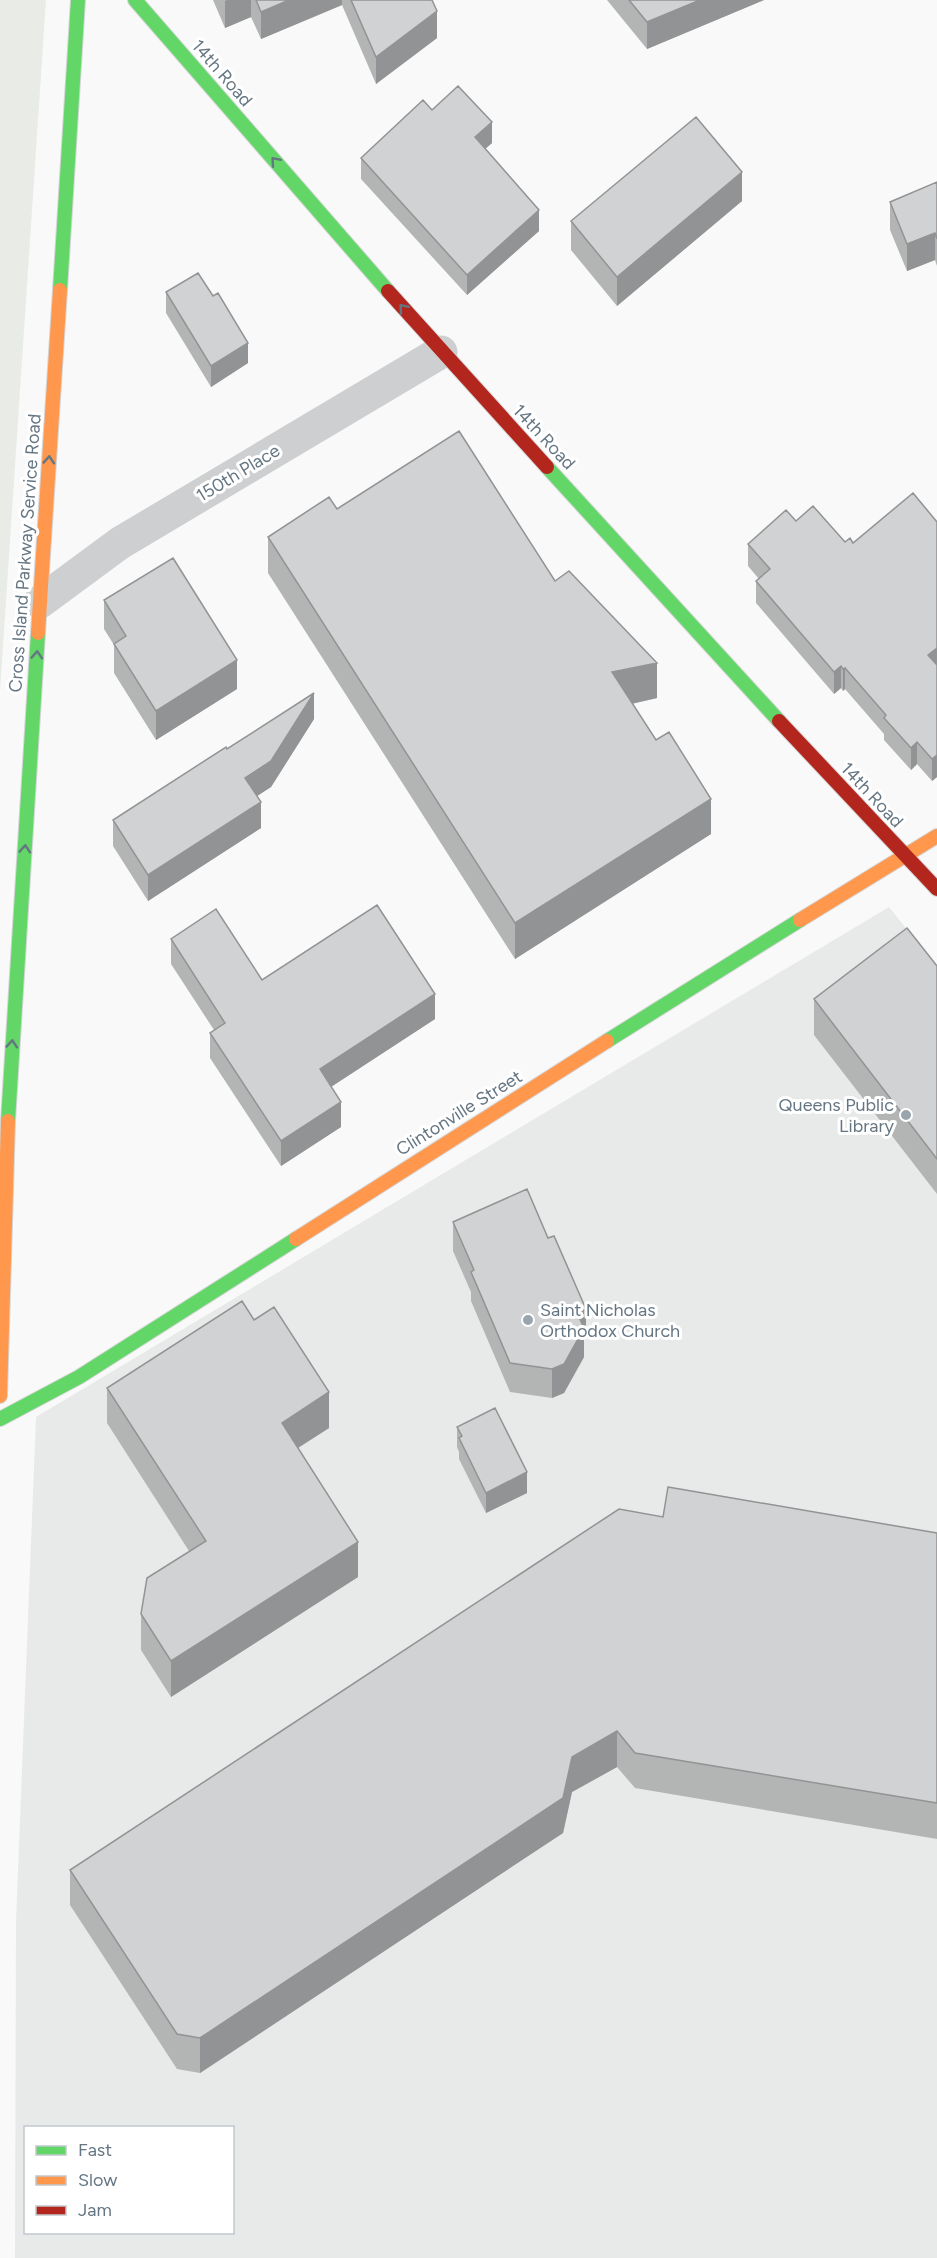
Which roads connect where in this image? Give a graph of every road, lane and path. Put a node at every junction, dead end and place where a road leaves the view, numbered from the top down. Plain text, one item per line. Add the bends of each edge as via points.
1 (78, 0) edge
2 (135, 0) edge
3 (441, 352) junction
4 (40, 602) junction
5 (937, 836) edge
6 (904, 855) junction
7 (937, 889) edge
8 (0, 1396) edge
9 (0, 1419) edge

4 -> 1 street, Cross Island Parkway Service Road
3 -> 2 street, 14th Road
3 - 4 street, 150th Place via 120,543
3 - 6 street, 14th Road
8 -> 4 street, Cross Island Parkway Service Road via 9,1102
5 - 6 street, Clintonville Street
6 - 7 street, 14th Road
6 - 9 street, Clintonville Street via 79,1377

